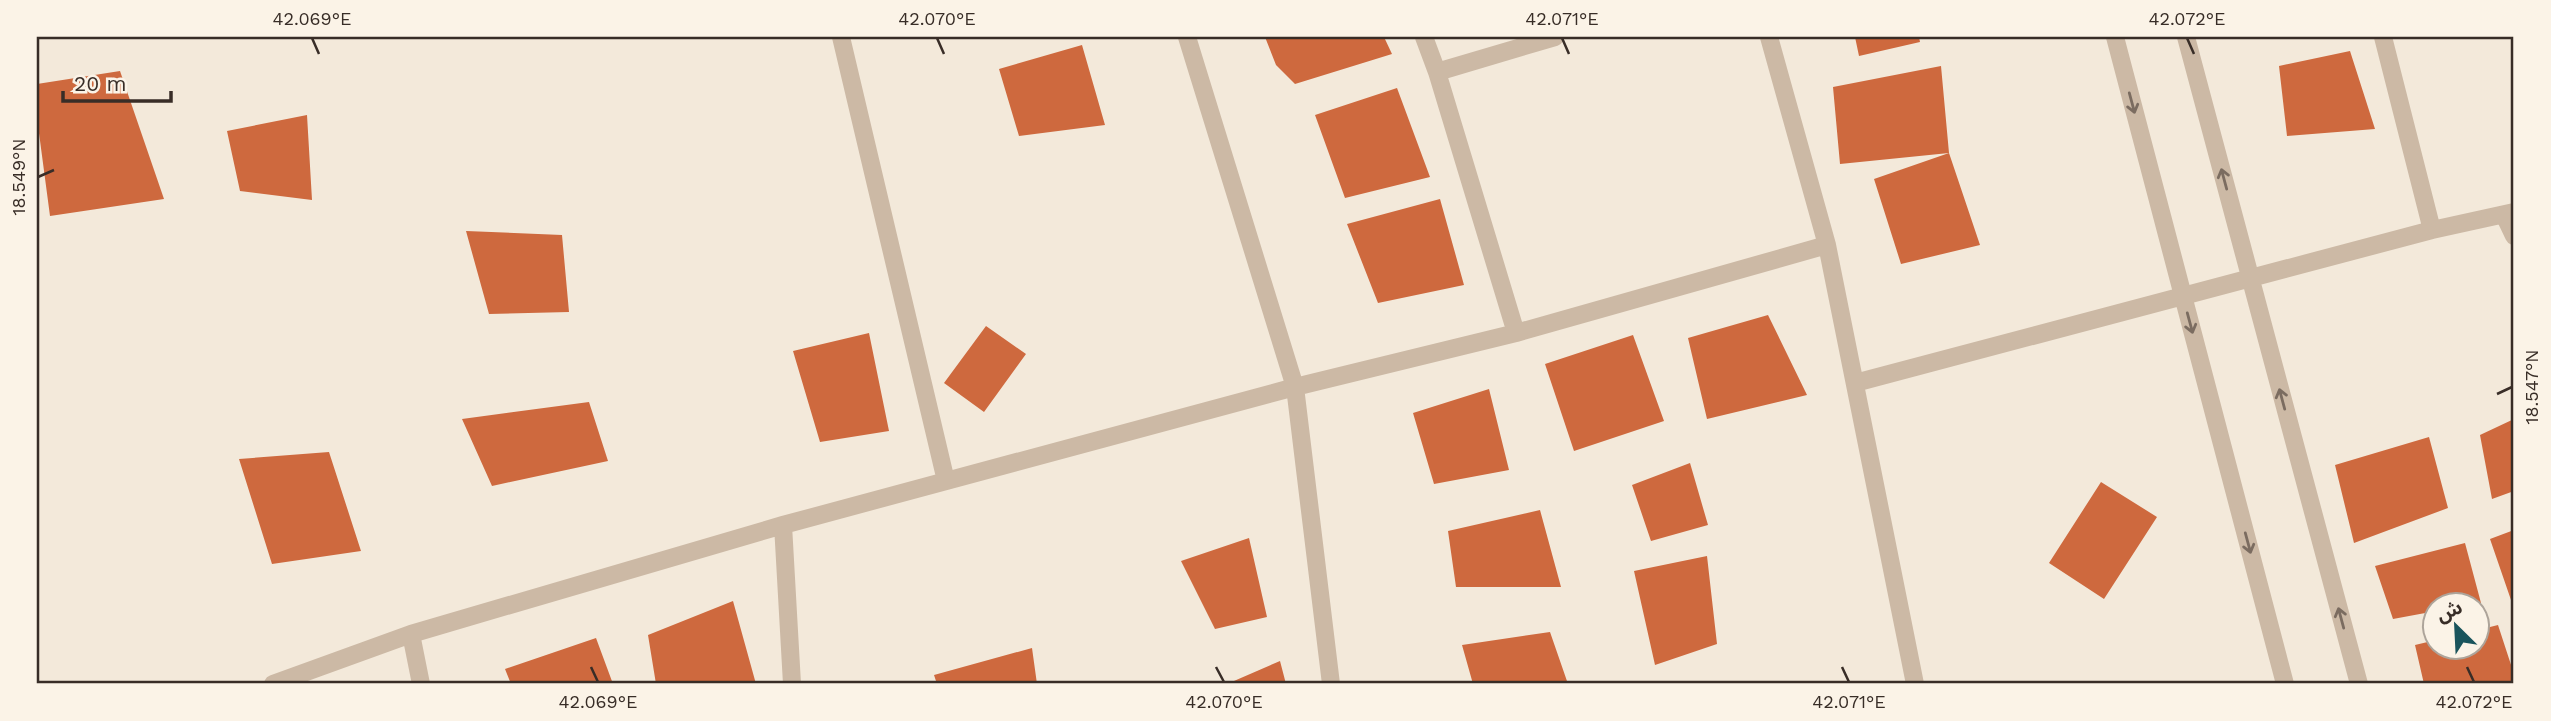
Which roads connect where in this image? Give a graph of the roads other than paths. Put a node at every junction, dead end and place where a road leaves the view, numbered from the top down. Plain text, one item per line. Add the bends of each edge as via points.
1 (841, 37) edge
2 (1187, 37) edge
3 (1424, 37) edge
4 (1555, 37) edge
5 (1769, 37) edge
6 (2115, 37) edge
7 (2186, 37) edge
8 (2383, 37) edge
9 (1437, 72) junction
10 (2509, 214) edge
11 (2432, 230) junction
12 (2514, 236) edge
13 (1827, 245) junction
14 (2250, 278) junction
15 (2183, 296) junction
16 (1516, 333) junction
17 (1855, 383) junction
18 (1295, 387) junction
19 (946, 481) junction
20 (783, 525) junction
21 (411, 634) junction
22 (273, 684) edge
23 (421, 684) edge
24 (792, 684) edge
25 (1331, 684) edge
26 (1915, 684) edge
27 (2285, 684) edge
28 (2359, 684) edge

1 - 19 street
2 - 18 street
3 - 9 street
4 - 9 street
5 - 13 street
6 -> 15 street
14 -> 7 street
8 - 11 street
9 - 16 street
10 - 11 street
10 - 12 street
11 - 14 street
13 - 16 street
13 - 17 street
14 - 15 street
28 -> 14 street
15 - 17 street
15 -> 27 street
16 - 18 street
17 - 26 street
18 - 19 street
18 - 25 street
19 - 20 street
20 - 21 street
20 - 24 street
21 - 22 street
21 - 23 street

